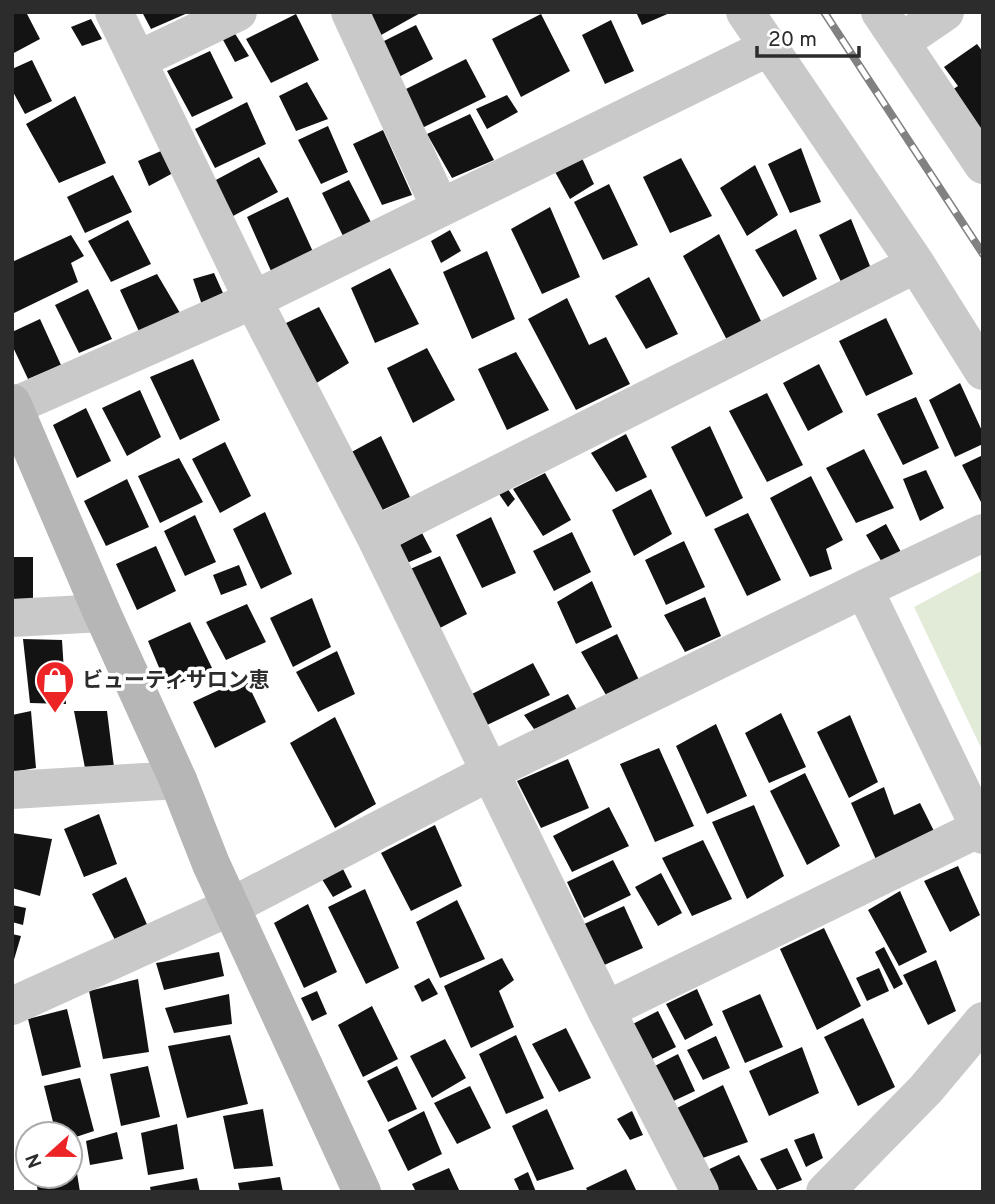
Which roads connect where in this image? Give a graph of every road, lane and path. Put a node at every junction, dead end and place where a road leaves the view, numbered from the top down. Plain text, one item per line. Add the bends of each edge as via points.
1 (114, 12) edge
2 (238, 12) edge
3 (350, 12) edge
4 (745, 12) edge
5 (945, 12) edge
6 (890, 27) edge
7 (767, 48) junction
8 (138, 60) junction
9 (983, 165) edge
10 (439, 207) junction
11 (916, 264) junction
12 (253, 300) junction
13 (983, 370) edge
14 (13, 405) edge
15 (24, 453) edge
16 (983, 533) edge
17 (375, 536) junction
18 (864, 589) junction
19 (102, 613) junction
20 (12, 618) edge
21 (488, 773) junction
22 (178, 780) junction
23 (12, 790) edge
24 (981, 832) edge
25 (230, 907) junction
26 (12, 1006) edge
27 (606, 1010) junction
28 (983, 1021) edge
29 (362, 1192) edge
30 (701, 1192) edge
31 (825, 1192) edge

1 - 8 street
2 - 8 street
3 - 10 street
4 - 7 street
5 - 6 street
6 - 9 street
7 - 10 street
7 - 11 street
8 - 12 street
10 - 12 street
11 - 13 street
11 - 17 street
12 - 14 street
12 - 17 street
14 - 15 street
15 - 19 street
16 - 18 street
17 - 21 street
18 - 21 street
18 - 24 street
19 - 20 street
19 - 22 street
21 - 25 street
21 - 27 street
22 - 23 street
22 - 25 street
24 - 27 street
25 - 26 street
25 - 29 street
27 - 30 street
28 - 31 street via 926,1089

